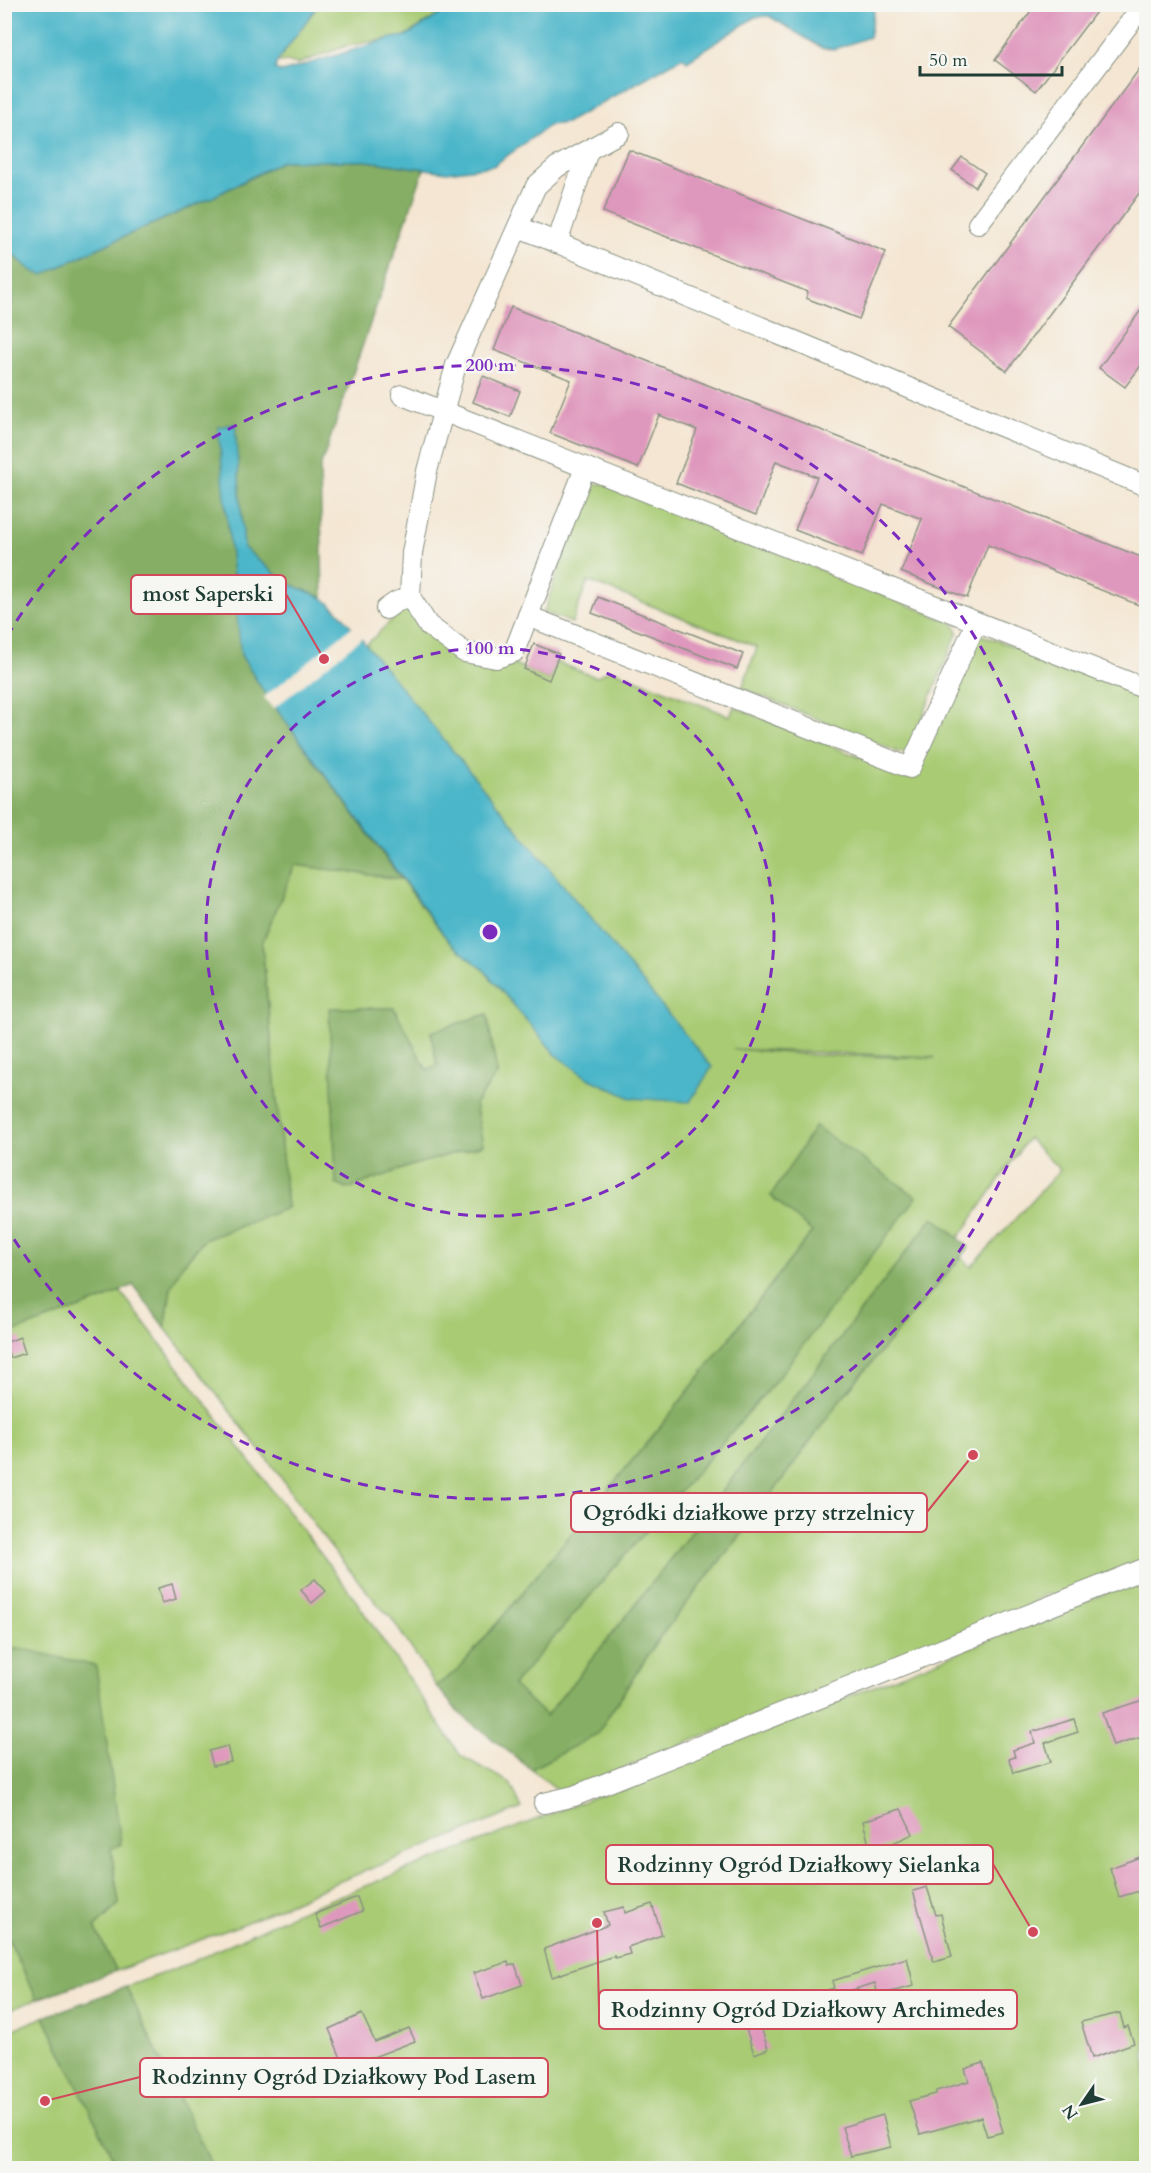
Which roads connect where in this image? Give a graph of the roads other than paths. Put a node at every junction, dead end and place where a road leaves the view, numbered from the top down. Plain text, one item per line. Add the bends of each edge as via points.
1 (1144, 4) edge
2 (619, 133) dead end
3 (588, 151) junction
4 (978, 224) dead end
5 (519, 227) junction
6 (557, 243) junction
7 (402, 395) dead end
8 (442, 411) junction
9 (585, 468) junction
10 (1145, 481) edge
11 (410, 597) junction
12 (386, 609) dead end
13 (528, 616) junction
14 (976, 623) junction
15 (1146, 689) edge
16 (1146, 1568) edge
17 (544, 1803) dead end

1 - 4 lane
2 - 3 lane
3 - 5 lane via 558,167 536,186
3 - 6 lane
5 - 6 lane
5 - 8 lane via 456,365
6 - 10 lane
7 - 8 lane
8 - 9 lane
8 - 11 lane via 412,554
9 - 13 lane
9 - 14 lane
11 - 12 lane
11 - 13 lane via 428,625 464,652 496,658 514,652
13 - 14 lane via 910,768
14 - 15 lane
16 - 17 lane via 574,1796

